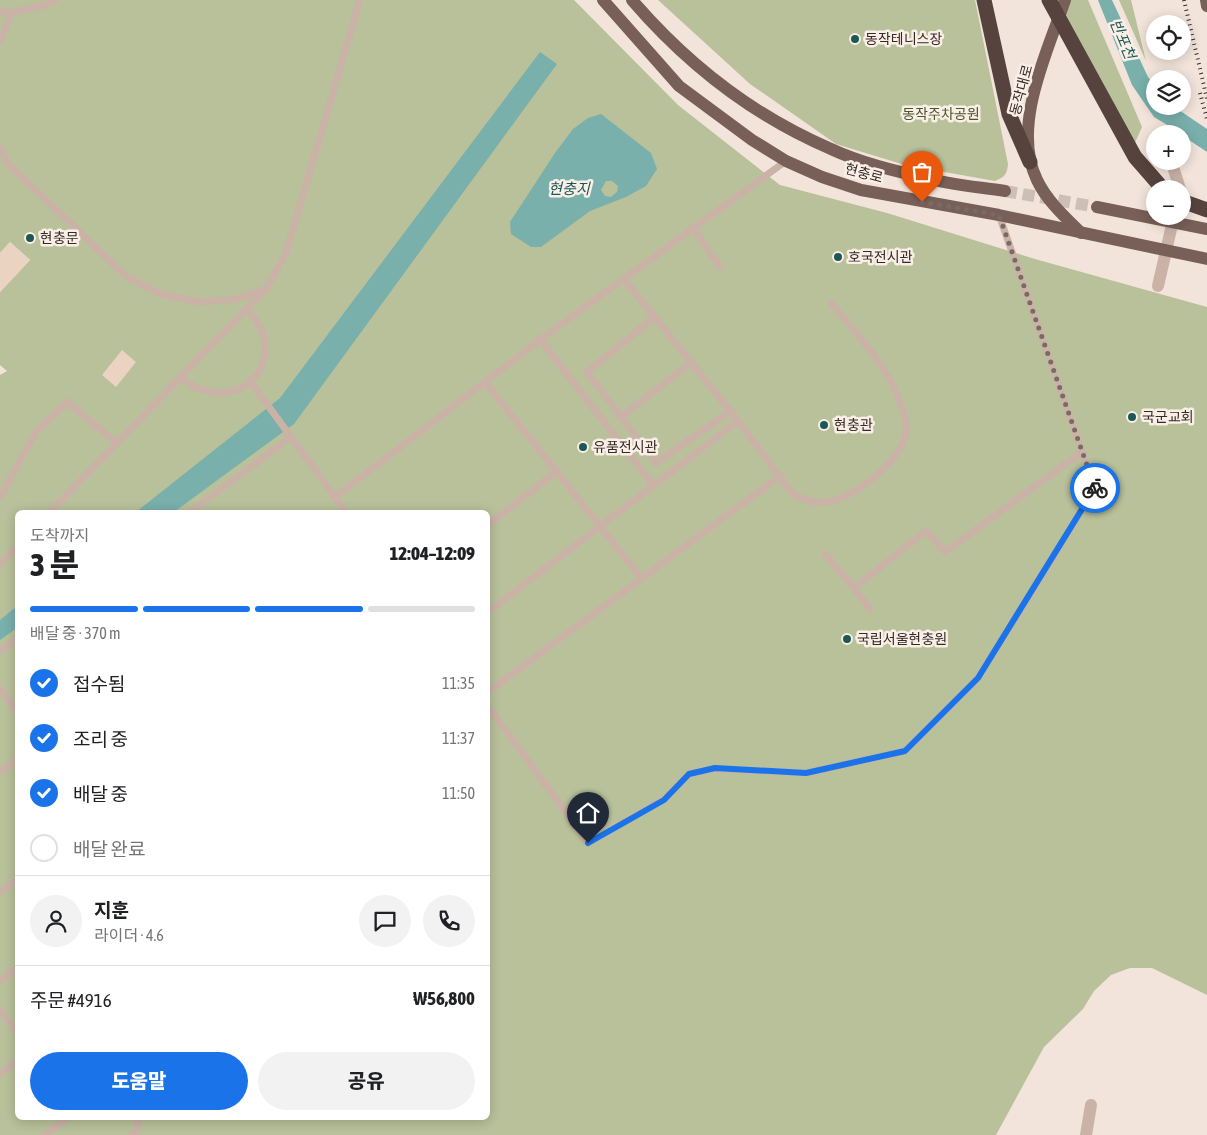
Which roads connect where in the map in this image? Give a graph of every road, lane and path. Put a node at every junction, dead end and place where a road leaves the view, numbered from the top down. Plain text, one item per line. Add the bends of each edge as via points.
1 (56, 0) edge
2 (360, 0) edge
3 (604, 0) edge
4 (632, 0) edge
5 (984, 0) edge
6 (1049, 0) edge
7 (1065, 0) edge
8 (1206, 0) edge
9 (1207, 6) edge
10 (0, 11) edge
11 (11, 13) junction
12 (0, 42) edge
13 (0, 148) edge
14 (786, 160) junction
15 (1030, 162) junction
16 (1174, 170) dead end
17 (1155, 180) edge
18 (1177, 180) edge
19 (1005, 191) tunnel mouth
20 (1191, 204) edge
21 (1097, 206) tunnel mouth
22 (1207, 210) edge
23 (999, 215) junction
24 (1172, 225) edge
25 (692, 228) junction
26 (1207, 229) edge
27 (1082, 233) junction
28 (1207, 260) edge
29 (720, 267) dead end
30 (624, 278) junction
31 (1158, 286) dead end
32 (267, 288) junction
33 (831, 303) dead end
34 (246, 309) junction
35 (656, 317) junction
36 (540, 339) junction
37 (692, 362) junction
38 (181, 377) junction
39 (250, 382) junction
40 (486, 382) junction
41 (731, 411) junction
42 (622, 417) junction
43 (738, 421) junction
44 (291, 437) junction
45 (117, 443) junction
46 (1082, 452) junction
47 (557, 471) junction
48 (780, 476) junction
49 (0, 478) edge
50 (10, 479) junction
51 (654, 485) junction
52 (0, 497) edge
53 (335, 497) junction
54 (52, 510) edge
55 (193, 510) edge
56 (344, 510) edge
57 (490, 523) edge
58 (601, 525) junction
59 (15, 549) edge
60 (825, 554) dead end
61 (0, 564) edge
62 (642, 579) junction
63 (854, 588) junction
64 (870, 609) dead end
65 (490, 610) edge
66 (15, 640) edge
67 (0, 651) edge
68 (0, 689) edge
69 (490, 691) edge
70 (15, 709) edge
71 (490, 709) edge
72 (15, 761) edge
73 (0, 772) edge
74 (15, 881) edge
75 (0, 892) edge
76 (15, 970) edge
77 (0, 982) edge
78 (0, 1010) edge
79 (15, 1030) edge
80 (15, 1062) edge
81 (0, 1074) edge
82 (1091, 1105) dead end
83 (65, 1120) edge
84 (139, 1120) edge
85 (44, 1135) edge
86 (131, 1135) edge
87 (1086, 1135) edge

1 - 11 lane via 45,6
2 - 32 lane via 286,253
3 - 14 main road, 현충로 via 679,86 718,117
4 - 19 main road, 현충로 via 693,63 732,93 799,134 833,150 918,176
5 - 15 highway via 1009,114
6 - 17 highway via 1135,157
7 - 15 main road, 동작대로 via 1028,115 1026,138
8 - 9 main road
10 - 11 lane
11 - 12 lane
13 - 32 lane via 8,164 126,277 161,294 199,302 237,300
14 - 23 main road, 현충로 via 861,190
14 - 25 lane
15 - 27 main road, 동작대로 via 1046,195
16 - 18 street
20 - 22 highway
21 - 26 main road
23 - 27 main road, 현충로
23 - 46 lane
24 - 31 street
25 - 29 lane
25 - 30 lane
27 - 28 main road, 현충로
30 - 35 lane
30 - 36 lane
32 - 34 lane
33 - 48 lane via 872,354 892,386 903,413 905,438 899,453 886,468 844,497 828,502 802,500 792,493
34 - 38 lane
34 - 39 lane via 259,324 265,353
35 - 37 lane
35 - 42 lane via 587,372
36 - 40 lane
36 - 51 lane
37 - 41 lane
37 - 42 lane
38 - 39 lane via 205,393 221,394
38 - 45 lane
39 - 44 lane
40 - 47 lane
40 - 53 lane
41 - 42 lane via 656,463
41 - 43 lane
43 - 48 lane
43 - 51 lane
44 - 53 lane
44 - 55 lane
45 - 50 lane via 67,402 36,432
45 - 54 lane
46 - 63 lane via 948,551 944,552 926,532
46 - 71 lane via 1095,489 978,678 905,751 806,773 715,768 689,774 664,800 588,843
47 - 57 lane
47 - 58 lane
48 - 62 lane
49 - 50 lane
50 - 52 lane
51 - 58 lane
53 - 56 lane
58 - 62 lane
58 - 65 lane
59 - 61 lane
60 - 63 lane
62 - 69 lane
63 - 64 lane
66 - 67 lane
68 - 70 lane
72 - 73 lane
74 - 75 lane
76 - 77 lane
78 - 79 lane
80 - 81 lane
82 - 87 street
83 - 85 lane
84 - 86 lane via 136,1132

